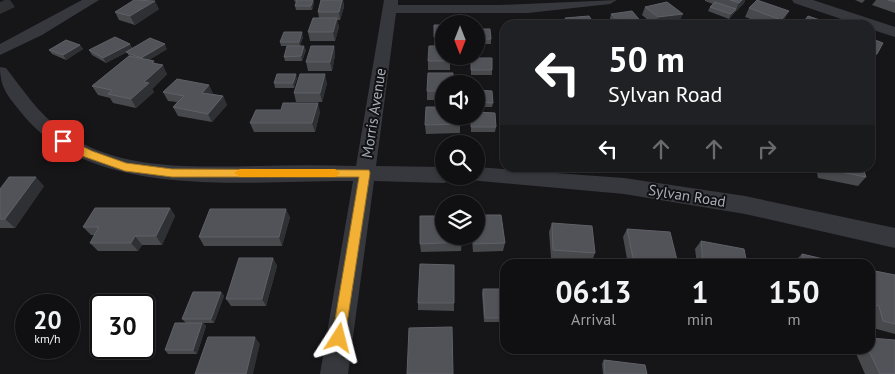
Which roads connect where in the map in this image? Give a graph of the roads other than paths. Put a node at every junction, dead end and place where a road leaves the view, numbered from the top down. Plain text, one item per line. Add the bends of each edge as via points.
1 (92, 0) edge
2 (610, 0) edge
3 (799, 0) edge
4 (390, 5) edge
5 (859, 20) edge
6 (875, 25) edge
7 (895, 32) edge
8 (0, 50) edge
9 (0, 72) edge
10 (365, 173) junction
11 (435, 175) edge
12 (485, 175) edge
13 (895, 238) edge
14 (334, 374) edge

1 - 8 street
2 - 4 street via 522,9
3 - 5 street
4 - 10 street, Morris Avenue
6 - 7 street
9 - 10 street via 42,126 89,154 125,167 172,173
10 - 11 street
10 - 14 street, Morris Avenue
12 - 13 street, Sylvan Road via 633,188 745,205

